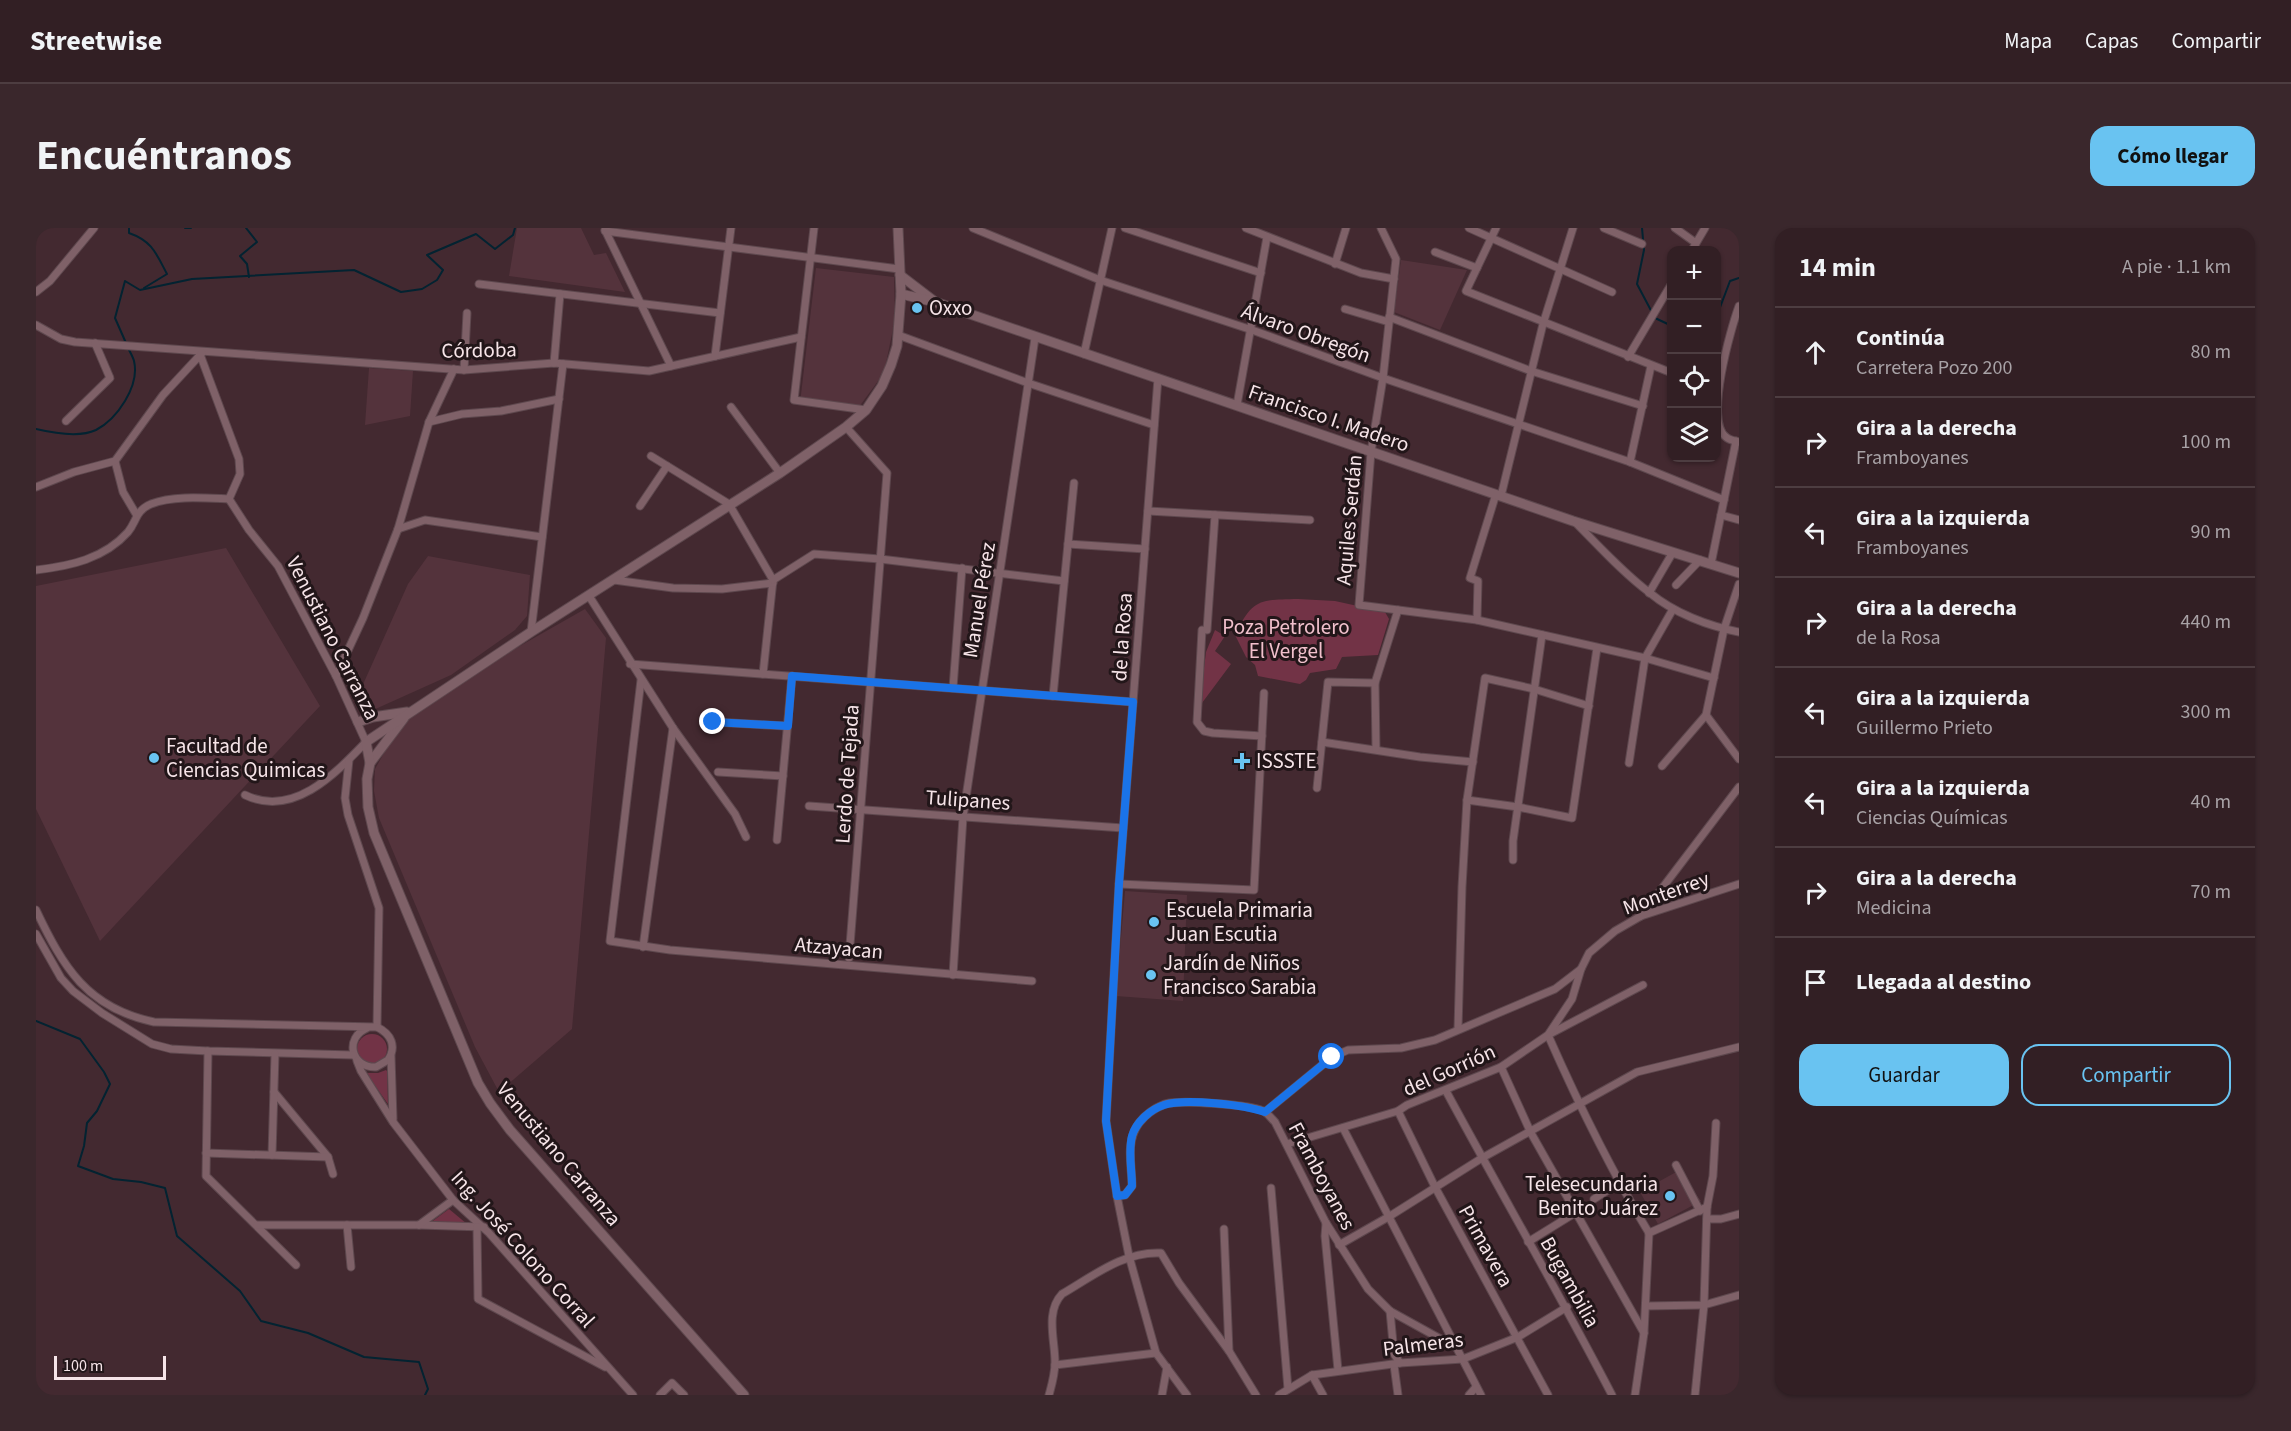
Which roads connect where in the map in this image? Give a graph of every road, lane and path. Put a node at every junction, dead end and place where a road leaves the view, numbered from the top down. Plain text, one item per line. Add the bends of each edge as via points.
1 (94, 228) edge
2 (731, 228) edge
3 (814, 228) edge
4 (898, 228) edge
5 (973, 228) edge
6 (1112, 228) edge
7 (1125, 228) edge
8 (1346, 228) edge
9 (1380, 228) edge
10 (1469, 228) edge
11 (1496, 228) edge
12 (1573, 228) edge
13 (1604, 228) edge
14 (1675, 228) edge
15 (1705, 228) edge
16 (1249, 229) edge
17 (604, 230) edge
18 (1267, 237) junction
19 (1491, 239) junction
20 (1696, 243) junction
21 (1642, 244) dead end
22 (1694, 246) edge
23 (729, 247) junction
24 (1435, 252) dead end
25 (810, 258) junction
26 (1335, 264) junction
27 (1477, 268) junction
28 (1560, 269) junction
29 (899, 272) junction
30 (1261, 273) junction
31 (1394, 279) junction
32 (1100, 280) junction
33 (479, 284) dead end
34 (1667, 290) edge
35 (36, 292) edge
36 (1612, 292) dead end
37 (560, 294) junction
38 (901, 294) junction
39 (935, 302) junction
40 (639, 303) junction
41 (1739, 306) edge
42 (1345, 309) dead end
43 (467, 313) dead end
44 (720, 313) junction
45 (1389, 319) junction
46 (37, 323) edge
47 (1543, 324) junction
48 (1252, 330) junction
49 (898, 335) junction
50 (801, 337) junction
51 (1035, 338) junction
52 (95, 344) junction
53 (202, 354) junction
54 (1084, 354) junction
55 (715, 356) junction
56 (1628, 357) junction
57 (559, 363) junction
58 (671, 366) junction
59 (1651, 366) junction
60 (454, 369) junction
61 (464, 370) junction
62 (1531, 371) junction
63 (1667, 372) edge
64 (1721, 373) edge
65 (1158, 378) junction
66 (1383, 378) junction
67 (1029, 383) junction
68 (559, 399) junction
69 (1237, 405) junction
70 (1643, 406) junction
71 (731, 407) dead end
72 (1718, 408) edge
73 (866, 410) junction
74 (66, 421) dead end
75 (429, 422) junction
76 (1518, 423) junction
77 (1154, 425) junction
78 (846, 428) junction
79 (1737, 441) edge
80 (1371, 452) junction
81 (651, 456) dead end
82 (115, 461) junction
83 (1630, 462) junction
84 (667, 466) junction
85 (780, 473) junction
86 (1074, 483) dead end
87 (36, 487) edge
88 (1499, 495) junction
89 (229, 499) junction
90 (1724, 500) junction
91 (729, 504) junction
92 (640, 506) dead end
93 (1148, 511) junction
94 (136, 514) junction
95 (1215, 514) junction
96 (1721, 515) junction
97 (1310, 520) dead end
98 (1739, 520) edge
99 (1573, 521) junction
100 (398, 529) junction
101 (542, 537) junction
102 (1068, 544) junction
103 (1145, 549) junction
104 (1673, 552) junction
105 (880, 559) junction
106 (1700, 560) junction
107 (1711, 564) junction
108 (962, 568) junction
109 (36, 570) edge
110 (1000, 573) junction
111 (1739, 573) edge
112 (614, 580) junction
113 (1064, 581) junction
114 (773, 582) junction
115 (1739, 584) edge
116 (1676, 585) dead end
117 (1649, 593) junction
118 (589, 596) junction
119 (1672, 609) junction
120 (1398, 610) junction
121 (1477, 621) junction
122 (1724, 629) junction
123 (531, 632) junction
124 (1739, 632) edge
125 (1542, 635) junction
126 (1597, 648) junction
127 (1645, 658) junction
128 (630, 664) junction
129 (763, 674) junction
130 (336, 676) junction
131 (792, 676) junction
132 (1714, 678) junction
133 (641, 680) junction
134 (871, 682) junction
135 (1375, 683) junction
136 (952, 688) junction
137 (1534, 689) junction
138 (982, 690) junction
139 (1264, 693) dead end
140 (1053, 696) junction
141 (1133, 702) junction
142 (1589, 706) junction
143 (409, 711) junction
144 (1706, 715) junction
145 (358, 722) junction
146 (713, 722) dead end
147 (788, 726) junction
148 (672, 728) junction
149 (1262, 736) junction
150 (366, 742) junction
151 (1322, 742) junction
152 (1376, 749) junction
153 (1739, 759) edge
154 (349, 760) junction
155 (1473, 762) junction
156 (370, 763) junction
157 (1629, 763) dead end
158 (1662, 766) dead end
159 (718, 772) dead end
160 (783, 776) junction
161 (1739, 787) edge
162 (1317, 788) dead end
163 (245, 795) dead end
164 (1467, 800) junction
165 (809, 806) dead end
166 (1518, 807) junction
167 (861, 809) junction
168 (963, 817) junction
169 (1124, 828) junction
170 (746, 837) dead end
171 (777, 840) dead end
172 (1513, 860) dead end
173 (1119, 884) junction
174 (1739, 884) edge
175 (36, 910) edge
176 (1641, 916) junction
177 (36, 934) edge
178 (643, 947) junction
179 (849, 958) dead end
180 (1581, 969) junction
181 (953, 975) junction
182 (1032, 981) dead end
183 (1642, 985) dead end
184 (377, 1027) junction
185 (367, 1028) junction
186 (1458, 1029) junction
187 (1548, 1035) junction
188 (1739, 1047) edge
189 (208, 1051) junction
190 (275, 1054) junction
191 (391, 1056) junction
192 (355, 1058) junction
193 (1501, 1067) junction
194 (1446, 1090) junction
195 (274, 1092) junction
196 (1578, 1105) junction
197 (1265, 1112) junction
198 (1398, 1112) junction
199 (393, 1122) junction
200 (1716, 1123) dead end
201 (1342, 1128) junction
202 (1531, 1132) junction
203 (1287, 1144) junction
204 (206, 1153) junction
205 (272, 1155) junction
206 (328, 1157) junction
207 (1482, 1158) junction
208 (1676, 1165) dead end
209 (333, 1174) dead end
210 (1618, 1183) junction
211 (1435, 1187) junction
212 (1271, 1188) dead end
213 (1117, 1196) junction
214 (1594, 1198) dead end
215 (453, 1200) junction
216 (1704, 1209) junction
217 (1575, 1213) junction
218 (1739, 1214) edge
219 (1390, 1216) junction
220 (1707, 1219) junction
221 (1326, 1224) junction
222 (257, 1225) junction
223 (419, 1225) junction
224 (347, 1226) junction
225 (481, 1227) junction
226 (1224, 1229) dead end
227 (1649, 1233) junction
228 (1528, 1242) junction
229 (1339, 1245) junction
230 (1129, 1256) junction
231 (296, 1265) dead end
232 (351, 1267) dead end
233 (1739, 1295) edge
234 (1704, 1305) junction
235 (1646, 1306) junction
236 (1567, 1307) junction
237 (1390, 1311) junction
238 (1644, 1333) junction
239 (1518, 1337) junction
240 (1457, 1348) junction
241 (1229, 1351) junction
242 (1156, 1353) junction
243 (1463, 1359) junction
244 (1397, 1364) junction
245 (1055, 1365) junction
246 (1167, 1367) junction
247 (610, 1370) junction
248 (1338, 1370) junction
249 (1312, 1375) junction
250 (1476, 1387) junction
251 (1288, 1389) junction
252 (633, 1395) edge
253 (660, 1395) edge
254 (684, 1395) edge
255 (744, 1395) edge
256 (1049, 1395) edge
257 (1162, 1395) edge
258 (1187, 1395) edge
259 (1256, 1395) edge
260 (1279, 1395) edge
261 (1323, 1395) edge
262 (1398, 1395) edge
263 (1469, 1395) edge
264 (1481, 1395) edge
265 (1548, 1395) edge
266 (1612, 1395) edge
267 (1635, 1395) edge
268 (1695, 1395) edge

1 - 35 street
2 - 23 street
3 - 25 street
4 - 29 main road, Venustiano Carranza
5 - 32 street, Álvaro Obregón
6 - 32 street
7 - 30 street
8 - 26 street
9 - 31 street, Aquiles Serdán via 1396,259
10 - 19 street
11 - 19 street
12 - 28 street
13 - 21 street
14 - 20 street
15 - 20 street
16 - 18 street
17 - 23 street
17 - 40 street
18 - 26 street
18 - 30 street
19 - 27 street
19 - 28 street
20 - 22 street
23 - 25 street
23 - 44 street
24 - 27 street
25 - 29 street
25 - 50 street
26 - 31 street
27 - 47 street via 1466,291
28 - 36 street
28 - 47 street
29 - 38 main road, Venustiano Carranza
29 - 39 main road, Francisco I. Madero
30 - 48 street
31 - 45 street, Aquiles Serdán
32 - 48 street, Álvaro Obregón
32 - 54 street
33 - 37 street
34 - 56 street
37 - 40 street
37 - 57 street
38 - 39 main road, Francisco I. Madero
38 - 49 main road, Venustiano Carranza
39 - 51 main road, Francisco I. Madero
40 - 44 street
40 - 58 street
41 - 64 street
42 - 45 street
43 - 61 street
44 - 55 street
45 - 62 street
45 - 66 street, Aquiles Serdán
46 - 52 street, Córdoba via 61,339
47 - 56 street
47 - 62 street
48 - 66 street, Álvaro Obregón
48 - 69 street
49 - 67 street
49 - 73 main road, Venustiano Carranza via 891,365
50 - 55 street, Córdoba
50 - 73 street via 794,400
51 - 54 main road, Francisco I. Madero
51 - 67 street, Manuel Pérez
52 - 53 street, Córdoba
52 - 74 street via 111,378
53 - 60 street, Córdoba
53 - 82 street via 163,394
53 - 89 street via 239,459 240,474
54 - 65 main road, Francisco I. Madero
55 - 58 street, Córdoba
56 - 59 street
57 - 58 street, Córdoba via 649,370
57 - 61 street, Córdoba
57 - 68 street
59 - 63 street
59 - 70 street
60 - 61 street, Córdoba
60 - 75 street
62 - 70 street
62 - 76 street
65 - 69 main road, Francisco I. Madero
65 - 77 street, de la Rosa
66 - 76 street, Álvaro Obregón
66 - 80 street, Aquiles Serdán
67 - 77 street
67 - 110 street, Manuel Pérez
68 - 75 street
68 - 101 street
69 - 80 main road, Francisco I. Madero
70 - 83 street
71 - 85 street
72 - 79 street via 1720,428 1726,437
73 - 78 main road, Venustiano Carranza
75 - 100 street
76 - 83 street, Álvaro Obregón
76 - 88 street
77 - 93 street, de la Rosa
78 - 85 main road, Venustiano Carranza
78 - 105 street, Lerdo de Tejada via 887,473
79 - 90 street
80 - 88 main road, Francisco I. Madero
80 - 120 street, Aquiles Serdán via 1359,605
81 - 84 street
82 - 87 street
82 - 94 street via 123,492
83 - 90 street, Álvaro Obregón
84 - 91 street
84 - 92 street
85 - 91 main road, Venustiano Carranza
86 - 102 street
88 - 99 main road, Francisco I. Madero
88 - 121 street via 1470,578 1478,581
89 - 94 street via 188,498 152,504
89 - 130 street, Venustiano Carranza via 278,566
90 - 96 street
91 - 112 main road, Venustiano Carranza
91 - 114 street
93 - 95 street
93 - 103 street, de la Rosa
94 - 109 street via 129,530 97,556 64,567
95 - 97 street
95 - 149 street via 1197,722 1213,733
96 - 98 street
96 - 107 street
99 - 104 main road, Francisco I. Madero
99 - 117 street
100 - 101 street via 425,520
100 - 130 street
101 - 123 street
102 - 103 street
102 - 113 street
103 - 141 street, de la Rosa
104 - 106 main road, Francisco I. Madero
104 - 117 street
105 - 108 street
105 - 114 street via 813,554
105 - 134 street, Lerdo de Tejada
106 - 107 main road, Francisco I. Madero
106 - 116 street
107 - 111 main road, Francisco I. Madero
108 - 110 street
108 - 136 street
110 - 113 street
110 - 138 street, Manuel Pérez
112 - 114 street via 673,588 722,589
112 - 118 main road, Venustiano Carranza
113 - 140 street
114 - 129 street
115 - 122 street
117 - 119 street
118 - 123 main road, Venustiano Carranza
118 - 128 street
119 - 122 street
119 - 127 street
120 - 121 street
120 - 135 street
121 - 125 street
122 - 124 street
122 - 132 street
123 - 143 main road, Venustiano Carranza
125 - 126 street
125 - 137 street
126 - 127 street
126 - 142 street
127 - 132 street
127 - 157 street
128 - 129 street
128 - 133 street
129 - 131 street
130 - 145 street, Venustiano Carranza
131 - 134 street
131 - 147 street
132 - 144 street
133 - 148 street
133 - 178 street, Atzayacan via 610,941
134 - 136 street
134 - 167 street, Lerdo de Tejada
135 - 151 street via 1328,682
135 - 152 street
136 - 138 street
137 - 142 street
137 - 155 street via 1485,678
137 - 166 street
138 - 140 street
138 - 168 street, Manuel Pérez
139 - 149 street
140 - 141 street
141 - 169 street, de la Rosa
142 - 166 street via 1572,818
143 - 145 main road
143 - 150 main road, Venustiano Carranza
143 - 156 main road, Venustiano Carranza
144 - 153 street
144 - 158 street
145 - 150 street, Venustiano Carranza
146 - 147 street
147 - 160 street
148 - 170 street via 735,814
148 - 178 street
149 - 173 street via 1254,890
150 - 154 street
150 - 156 main road, Venustiano Carranza
151 - 152 street
151 - 162 street
152 - 155 street
154 - 163 street via 313,788 285,802 260,802
154 - 184 street via 345,798 348,815 379,908
155 - 164 street
156 - 255 main road, Venustiano Carranza via 368,807 374,833 478,1083 510,1130
159 - 160 street
160 - 171 street
161 - 176 street
164 - 166 street
164 - 186 street
165 - 167 street, Tulipanes
166 - 172 street
167 - 168 street, Tulipanes
167 - 179 street, Lerdo de Tejada
168 - 169 street, Tulipanes
168 - 181 street, Manuel Pérez
169 - 173 street, de la Rosa
173 - 213 street, de la Rosa via 1106,1121
174 - 176 street, Monterrey
175 - 185 street via 74,977 107,1004 138,1019 154,1023
176 - 180 street, Monterrey via 1615,930 1589,953
177 - 189 street via 61,978 102,1013 152,1044
178 - 181 street, Atzayacan
180 - 186 street, Monterrey via 1555,989
180 - 187 street, del Gorrión via 1572,999
181 - 182 street, Atzayacan
183 - 187 street
184 - 185 street
184 - 191 street via 392,1041
185 - 192 street via 354,1038
186 - 197 street, Monterrey via 1435,1040 1401,1048 1348,1050 1332,1057
187 - 193 street, del Gorrión
187 - 196 street
188 - 196 street via 1637,1072
189 - 190 street
189 - 204 street
190 - 192 street
190 - 195 street
191 - 192 street via 376,1067 366,1067
191 - 199 street
192 - 199 street, Ing. José Colono Corral
193 - 194 street, del Gorrión
193 - 202 street
194 - 198 street, del Gorrión
194 - 207 street, Bugambilia
195 - 205 street
195 - 206 street
196 - 202 street
196 - 210 street
197 - 203 street, Framboyanes
197 - 213 street, Framboyanes via 1250,1107 1188,1102 1154,1109 1133,1133 1132,1186 1125,1195
198 - 201 street, del Gorrión
198 - 211 street, Primavera
199 - 215 street, Ing. José Colono Corral
200 - 216 street via 1713,1176
201 - 203 street, del Gorrión
201 - 219 street
202 - 207 street
202 - 217 street
203 - 221 street, Framboyanes
204 - 205 street
204 - 222 street via 206,1176
205 - 206 street
206 - 209 street
207 - 211 street
207 - 228 street, Bugambilia
208 - 216 street
210 - 214 street
210 - 227 street
211 - 219 street
211 - 239 street, Primavera
212 - 251 street
213 - 230 street, de la Rosa
215 - 223 street
215 - 225 street, Ing. José Colono Corral
216 - 220 street
216 - 227 street
217 - 228 street
217 - 238 street
218 - 220 street
219 - 229 street
219 - 240 street
220 - 234 street
221 - 229 street, Framboyanes
221 - 248 street
222 - 224 street
222 - 231 street
223 - 224 street
223 - 225 street
224 - 232 street
225 - 247 street, Ing. José Colono Corral
225 - 247 street via 478,1299
226 - 241 street
227 - 235 street
228 - 236 street, Bugambilia
229 - 237 street, Framboyanes via 1368,1289
230 - 241 street via 1161,1252
230 - 242 street, de la Rosa
230 - 245 street via 1062,1294 1054,1303
233 - 234 street
234 - 235 street
234 - 268 street
235 - 238 street
236 - 239 street, Palmeras
236 - 266 street, Bugambilia
237 - 240 street, Framboyanes
237 - 244 street
238 - 267 street
239 - 243 street, Palmeras
239 - 265 street, Primavera
240 - 243 street
241 - 259 street
242 - 245 street
242 - 246 street
243 - 244 street, Palmeras
243 - 250 street
244 - 248 street, Palmeras
244 - 262 street
245 - 256 street
246 - 257 street
246 - 258 street
247 - 252 street, Ing. José Colono Corral
248 - 249 street, Palmeras
249 - 251 street, Palmeras
249 - 261 street
250 - 263 street
250 - 264 street
251 - 260 street, Palmeras
253 - 254 street via 672,1383

